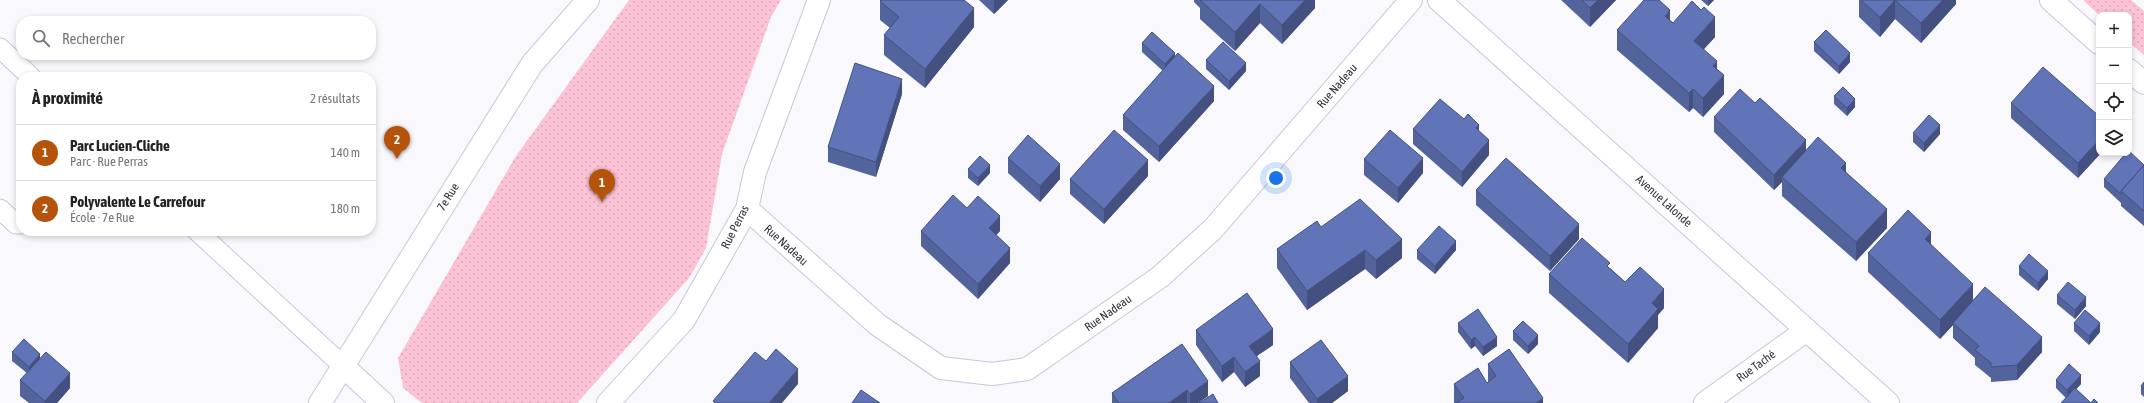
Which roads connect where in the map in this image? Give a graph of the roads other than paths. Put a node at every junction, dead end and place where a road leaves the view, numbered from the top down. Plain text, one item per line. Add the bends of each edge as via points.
1 (588, 0) edge
2 (819, 0) edge
3 (1411, 0) edge
4 (1439, 0) edge
5 (2051, 0) edge
6 (2096, 40) edge
7 (0, 48) edge
8 (26, 72) edge
9 (2132, 73) edge
10 (2144, 83) edge
11 (0, 209) edge
12 (747, 209) junction
13 (16, 224) edge
14 (202, 236) edge
15 (1807, 330) junction
16 (342, 366) junction
17 (320, 403) edge
18 (383, 403) edge
19 (608, 403) edge
20 (1705, 403) edge
21 (1888, 403) edge

1 - 16 street, 7e Rue via 532,64
2 - 12 street, Rue Perras via 755,172
3 - 12 street, Rue Nadeau via 1213,229 1160,277 1027,369 992,374 941,368 878,326
4 - 15 street, Avenue Lalonde
5 - 6 street
7 - 8 lane
9 - 10 street
11 - 13 lane
12 - 19 street, Rue Perras via 684,320
14 - 16 lane
15 - 20 street, Rue Taché
15 - 21 street, Avenue Lalonde
16 - 17 street, 7e Rue
16 - 18 street

